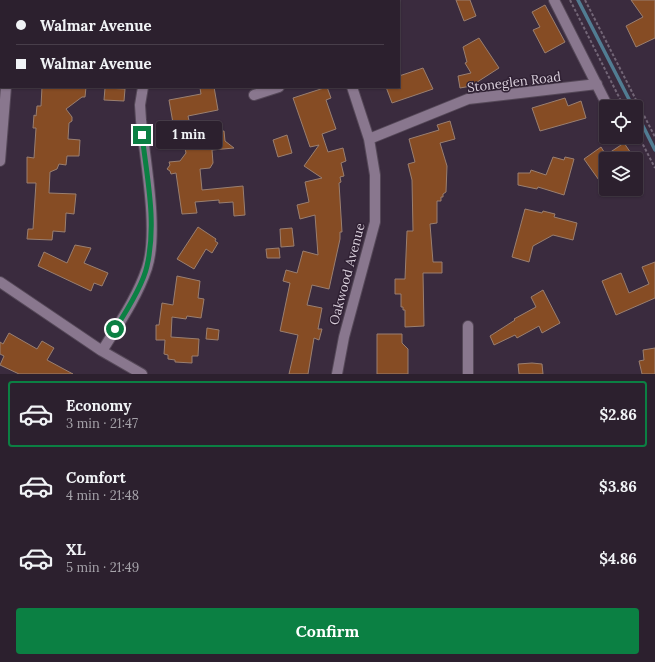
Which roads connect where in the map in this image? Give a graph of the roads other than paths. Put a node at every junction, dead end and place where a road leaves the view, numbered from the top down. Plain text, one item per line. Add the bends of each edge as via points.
1 (554, 0) edge
2 (597, 84) junction
3 (6, 88) edge
4 (143, 88) edge
5 (276, 88) edge
6 (352, 88) edge
7 (254, 95) dead end
8 (605, 100) edge
9 (369, 139) junction
10 (0, 161) edge
11 (0, 282) edge
12 (468, 326) dead end
13 (102, 351) junction
14 (142, 374) edge
15 (337, 374) edge
16 (468, 374) edge

1 - 2 street
2 - 8 street
2 - 9 street, Stoneglen Road via 468,99
3 - 10 street
4 - 13 street via 140,105 152,231 147,267 129,307
5 - 7 street
6 - 9 street, Oakwood Avenue
9 - 15 street, Oakwood Avenue via 375,175 375,222 344,337
11 - 13 street
12 - 16 street
13 - 14 street

